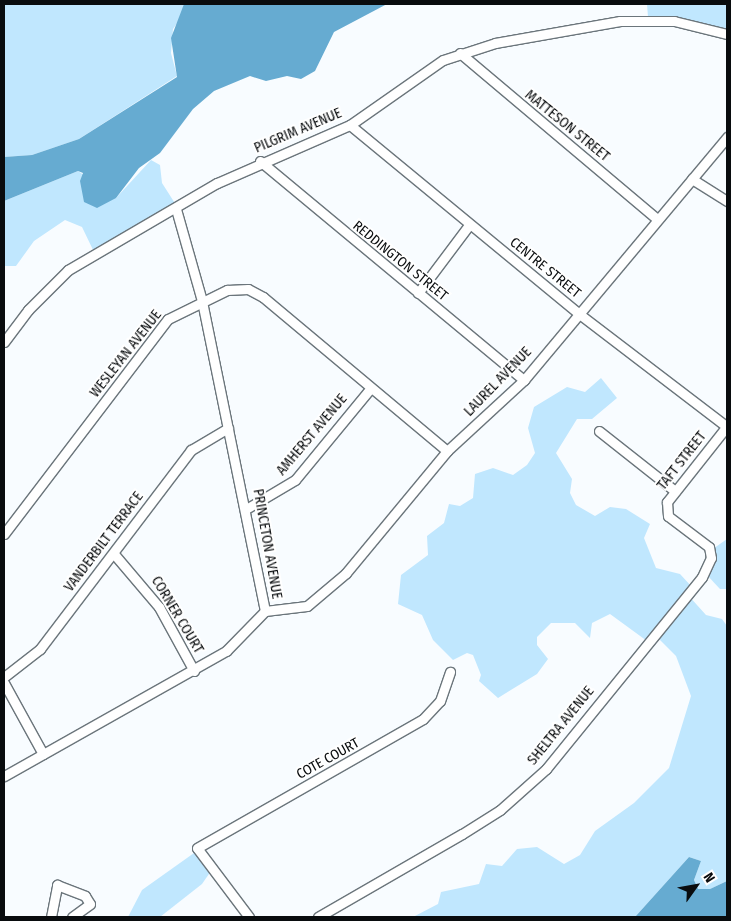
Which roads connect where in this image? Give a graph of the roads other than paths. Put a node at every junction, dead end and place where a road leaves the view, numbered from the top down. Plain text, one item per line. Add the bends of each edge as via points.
1 (727, 34) edge
2 (460, 54) junction
3 (350, 125) junction
4 (727, 137) edge
5 (260, 161) junction
6 (692, 179) junction
7 (727, 201) edge
8 (176, 209) junction
9 (657, 219) junction
10 (470, 225) junction
11 (418, 293) junction
12 (202, 301) junction
13 (578, 313) junction
14 (4, 342) edge
15 (524, 380) junction
16 (370, 389) junction
17 (727, 426) edge
18 (228, 428) junction
19 (600, 431) dead end
20 (447, 451) junction
21 (675, 491) junction
22 (246, 509) junction
23 (4, 534) edge
24 (114, 554) junction
25 (710, 558) joint
26 (265, 611) junction
27 (194, 671) junction
28 (450, 672) dead end
29 (4, 677) edge
30 (4, 683) edge
31 (43, 754) junction
32 (4, 776) edge
33 (51, 917) edge
34 (72, 917) edge
35 (249, 917) edge
36 (318, 917) edge

1 - 2 street, PILGRIM AVENUE via 674,21 635,20
2 - 3 street, PILGRIM AVENUE
2 - 9 street, MATTESON STREET
3 - 5 street, PILGRIM AVENUE
3 - 10 street, CENTRE STREET
4 - 6 street, LAUREL AVENUE
5 - 8 street, PILGRIM AVENUE
5 - 11 street, REDDINGTON STREET
6 - 7 street
6 - 9 street, LAUREL AVENUE
8 - 12 street, PRINCETON AVENUE
8 - 14 street, PILGRIM AVENUE via 68,270 28,310
9 - 13 street, LAUREL AVENUE
10 - 11 street
10 - 13 street, CENTRE STREET
11 - 15 street, REDDINGTON STREET
12 - 16 street, WESLEYAN AVENUE via 227,290 256,293
12 - 18 street, PRINCETON AVENUE
12 - 23 street, WESLEYAN AVENUE via 168,319
13 - 15 street, LAUREL AVENUE
13 - 17 street, CENTRE STREET
15 - 20 street, LAUREL AVENUE
16 - 20 street, WESLEYAN AVENUE
16 - 22 street, AMHERST AVENUE via 295,480
17 - 21 street, TAFT STREET
18 - 22 street, PRINCETON AVENUE
18 - 24 street, VANDERBILT TERRACE via 191,450
19 - 21 street
20 - 26 street, LAUREL AVENUE via 324,596 307,606
21 - 25 street, TAFT STREET via 667,502 668,516 709,547
22 - 26 street, PRINCETON AVENUE
24 - 27 street, CORNER COURT via 155,601
24 - 29 street, VANDERBILT TERRACE via 40,650
25 - 36 street, SHELTRA AVENUE via 702,577 546,769 492,814
26 - 27 street, PRINCETON AVENUE via 226,651
27 - 31 street, PRINCETON AVENUE
28 - 35 street, COTE COURT via 440,701 423,719 198,848
30 - 31 street
31 - 32 street, PRINCETON AVENUE
33 - 34 street via 57,885 85,896 90,904

